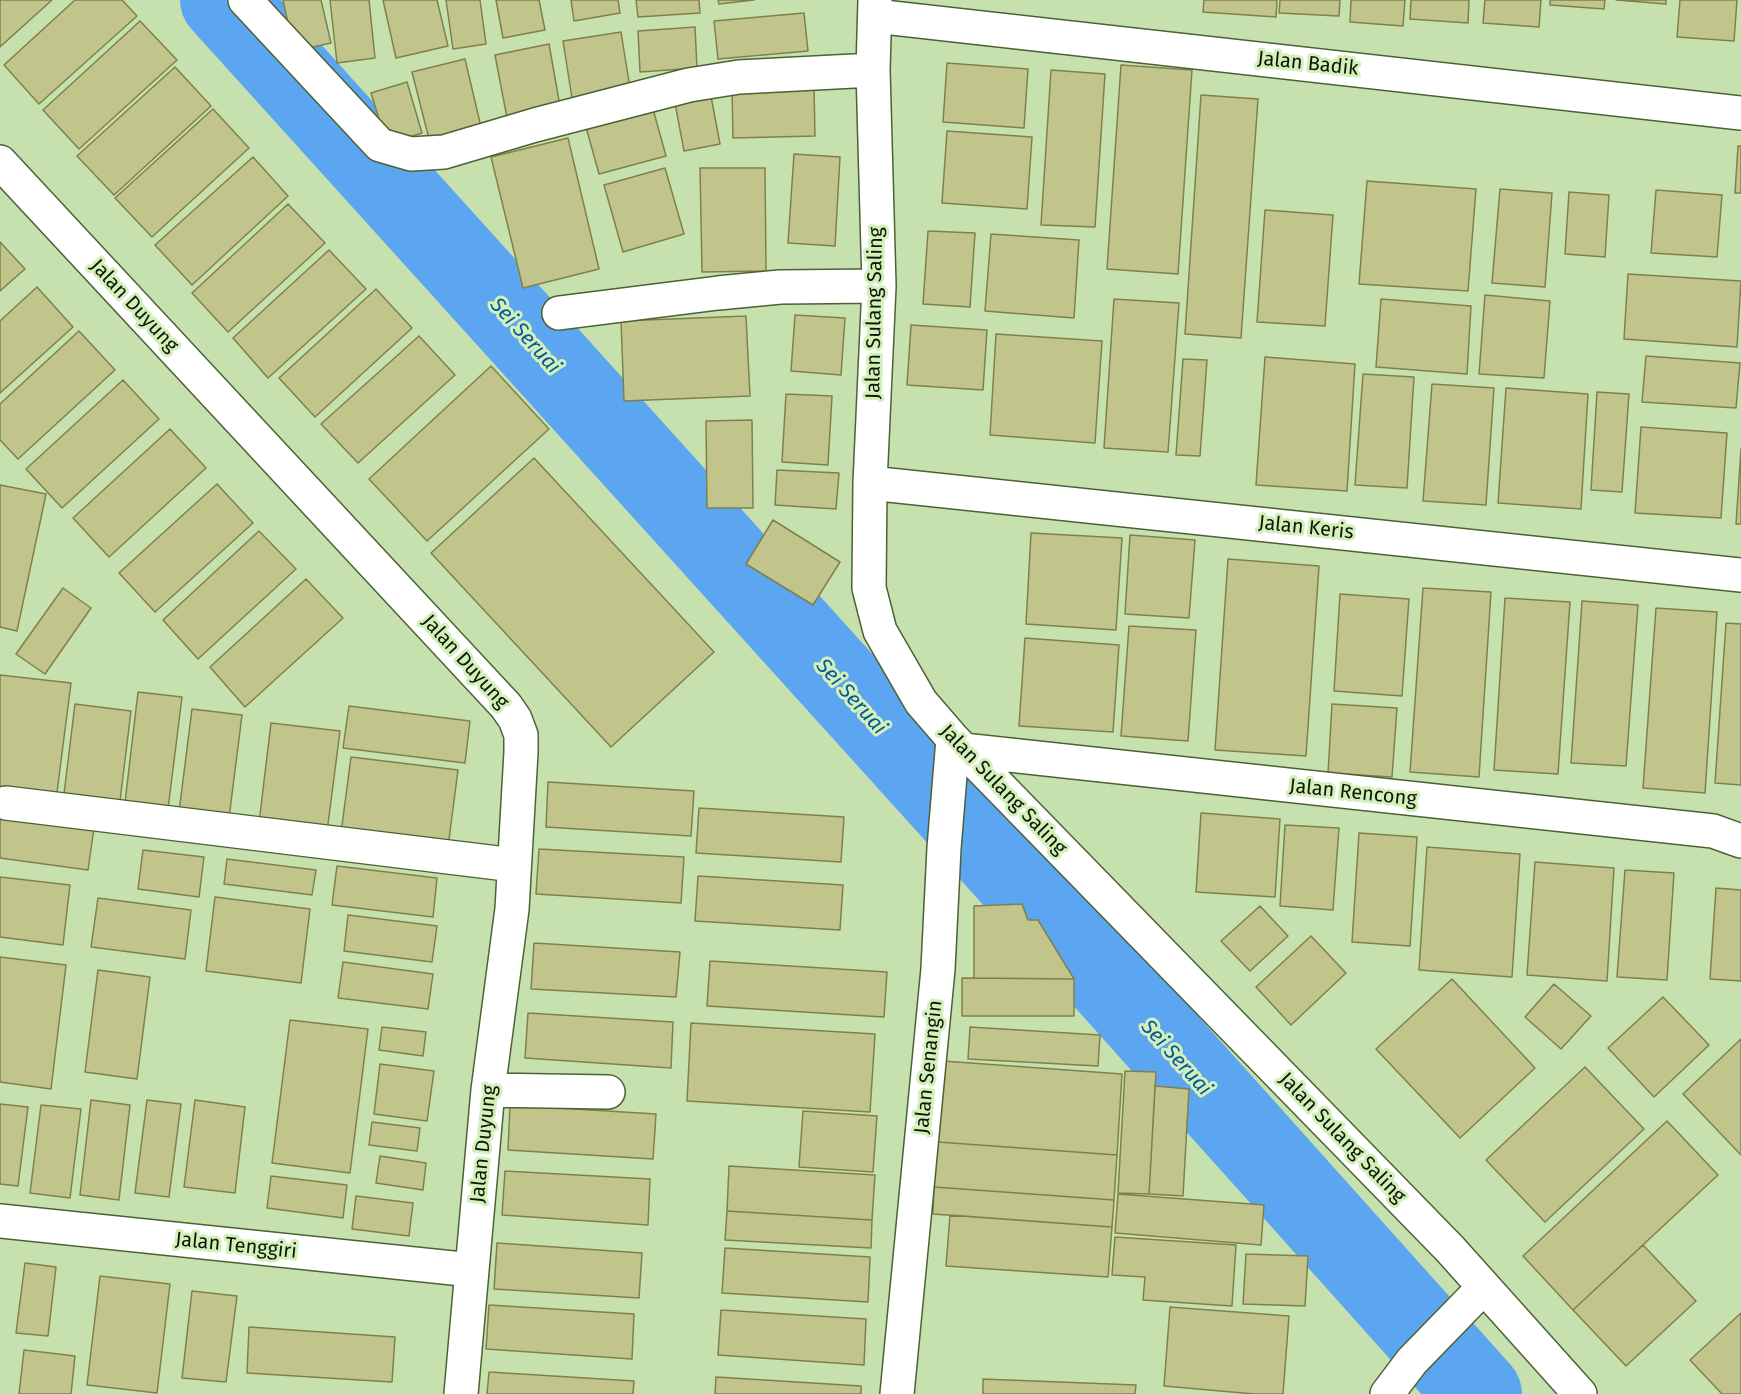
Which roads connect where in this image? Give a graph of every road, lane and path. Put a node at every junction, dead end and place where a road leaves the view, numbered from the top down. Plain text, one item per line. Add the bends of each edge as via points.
1 (245, 0) edge
2 (875, 8) edge
3 (873, 70) junction
4 (1741, 113) edge
5 (0, 162) edge
6 (879, 286) junction
7 (559, 314) dead end
8 (870, 483) junction
9 (1741, 574) edge
10 (956, 751) junction
11 (6, 803) dead end
12 (1741, 841) edge
13 (514, 865) junction
14 (488, 1090) junction
15 (608, 1092) dead end
16 (0, 1221) edge
17 (472, 1270) junction
18 (1473, 1299) junction
19 (461, 1394) edge
20 (897, 1394) edge
21 (1387, 1394) edge
22 (1580, 1394) edge

1 - 3 street via 380,145 411,154 444,152 689,85 739,77
2 - 3 street, Jalan Sulang Saling
2 - 4 street, Jalan Badik
3 - 6 street, Jalan Sulang Saling
5 - 13 street, Jalan Duyung via 506,706 521,735
6 - 7 street via 718,293
6 - 8 street, Jalan Sulang Saling
8 - 9 street, Jalan Keris
8 - 10 street, Jalan Sulang Saling via 869,588 880,631 921,702
10 - 12 street, Jalan Rencong via 1713,831
10 - 18 street, Jalan Sulang Saling via 1433,1232
10 - 20 street, Jalan Senangin via 944,848 938,969
11 - 13 street
13 - 14 street, Jalan Duyung via 512,909
14 - 15 street
14 - 17 street, Jalan Duyung
16 - 17 street, Jalan Tenggiri
17 - 19 street, Jalan Duyung
18 - 21 street via 1412,1361
18 - 22 street, Jalan Sulang Saling

